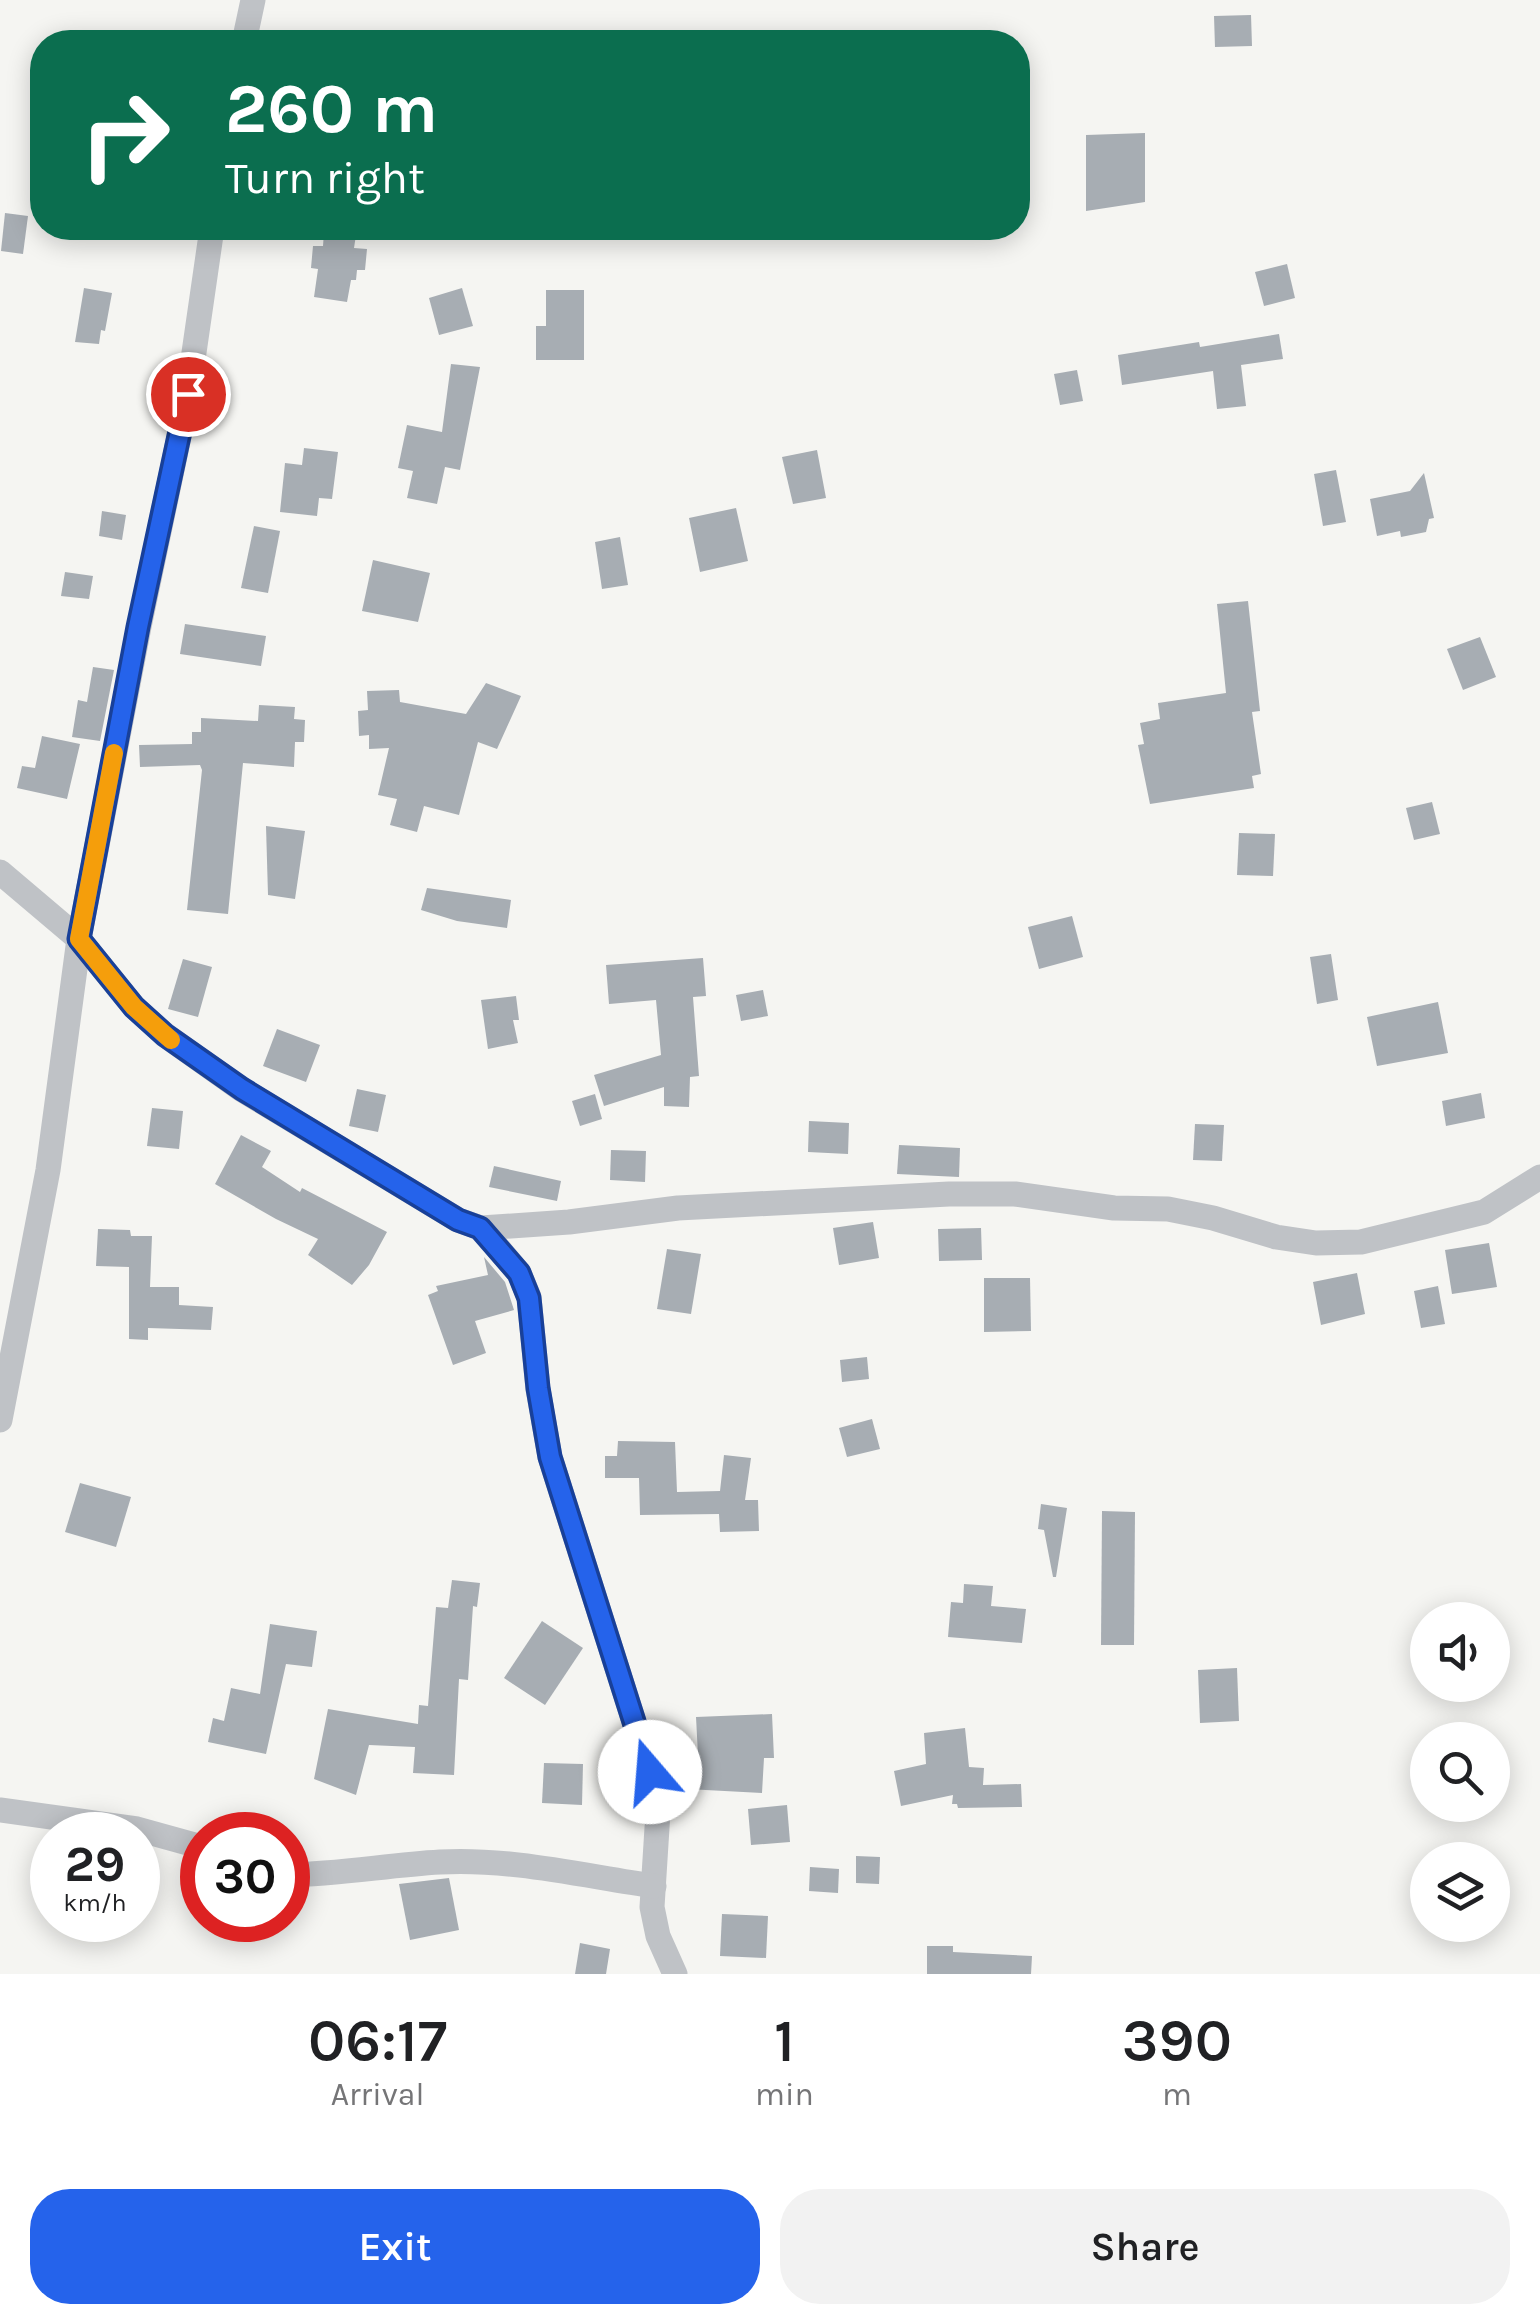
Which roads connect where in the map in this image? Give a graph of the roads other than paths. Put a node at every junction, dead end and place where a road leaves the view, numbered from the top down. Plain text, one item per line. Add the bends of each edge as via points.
1 (253, 0) edge
2 (247, 30) edge
3 (210, 240) edge
4 (0, 872) edge
5 (79, 939) junction
6 (1540, 1177) edge
7 (480, 1228) junction
8 (0, 1420) edge
9 (0, 1810) edge
10 (180, 1841) edge
11 (310, 1875) edge
12 (654, 1886) junction
13 (675, 1974) edge

1 - 2 street
3 - 5 street via 188,394
4 - 5 street
5 - 7 street via 165,1035 258,1100
5 - 8 street via 48,1170
6 - 7 street via 1484,1212 1361,1242 1296,1240 1168,1209 1014,1194 678,1208
7 - 12 street via 519,1273 529,1298 550,1457 650,1772 658,1812
9 - 10 street
11 - 12 street via 491,1863
12 - 13 street via 658,1936

